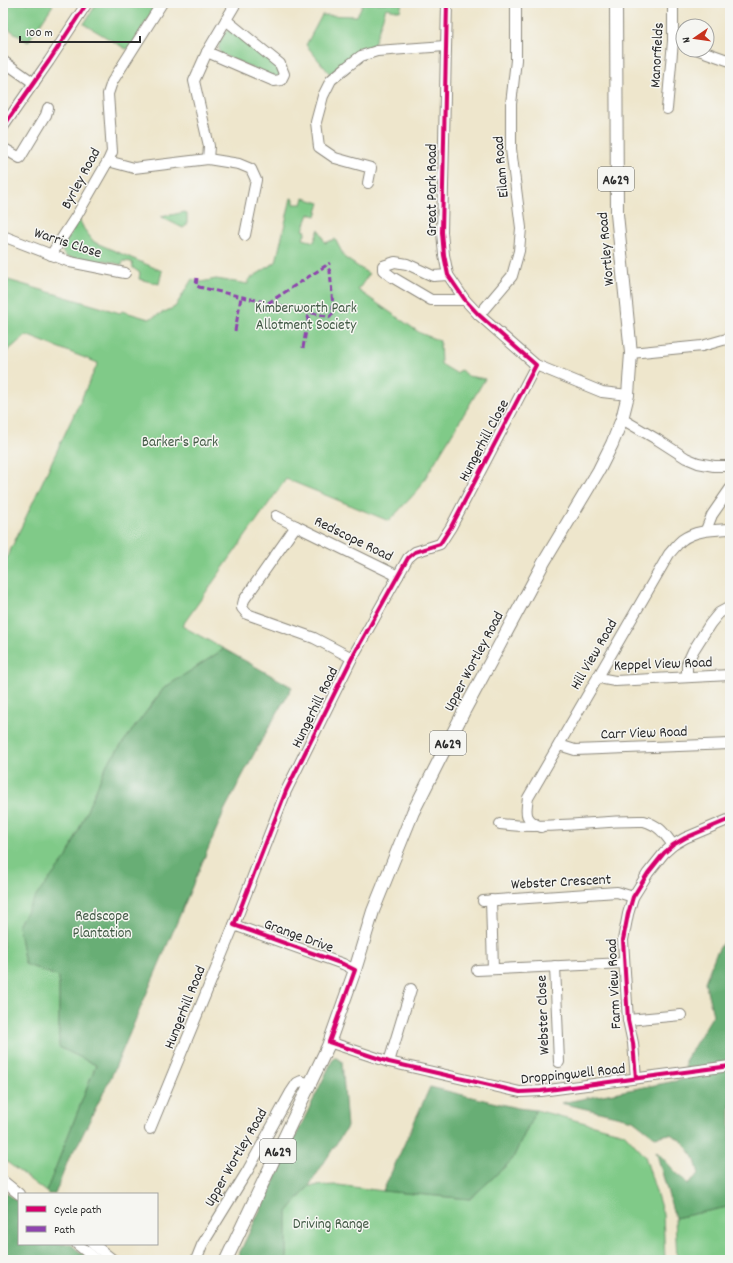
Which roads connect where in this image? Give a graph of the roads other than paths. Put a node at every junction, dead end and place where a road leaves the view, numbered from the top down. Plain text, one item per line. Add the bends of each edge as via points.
1 (88, 3) edge
2 (162, 3) edge
3 (236, 3) edge
4 (446, 3) edge
5 (516, 3) edge
6 (616, 3) edge
7 (673, 3) edge
8 (675, 19) edge
9 (226, 20) junction
10 (445, 46) junction
11 (207, 52) junction
12 (715, 56) edge
13 (676, 58) edge
14 (3, 61) edge
15 (730, 61) edge
16 (34, 82) junction
17 (48, 108) dead end
18 (668, 109) dead end
19 (3, 127) edge
20 (3, 148) edge
21 (208, 159) junction
22 (108, 161) junction
23 (368, 183) dead end
24 (245, 235) dead end
25 (3, 236) edge
26 (51, 255) junction
27 (125, 273) dead end
28 (448, 275) junction
29 (465, 300) junction
30 (479, 315) junction
31 (730, 338) edge
32 (631, 353) junction
33 (536, 365) junction
34 (628, 395) junction
35 (622, 419) junction
36 (730, 466) edge
37 (730, 489) edge
38 (276, 516) dead end
39 (296, 526) junction
40 (451, 526) joint
41 (730, 529) edge
42 (706, 530) junction
43 (398, 576) junction
44 (730, 607) edge
45 (352, 658) junction
46 (730, 675) edge
47 (598, 676) junction
48 (687, 677) junction
49 (730, 744) edge
50 (559, 745) junction
51 (730, 819) edge
52 (500, 824) dead end
53 (541, 827) junction
54 (673, 845) junction
55 (633, 897) junction
56 (234, 925) junction
57 (624, 962) junction
58 (555, 966) junction
59 (493, 968) junction
60 (355, 970) junction
61 (477, 970) dead end
62 (411, 989) dead end
63 (681, 1015) dead end
64 (628, 1020) junction
65 (329, 1042) junction
66 (390, 1062) junction
67 (559, 1062) dead end
68 (730, 1066) edge
69 (636, 1078) junction
70 (310, 1084) junction
71 (150, 1129) dead end
72 (3, 1180) edge
73 (18, 1193) edge
74 (79, 1245) edge
75 (94, 1245) edge
76 (97, 1260) edge
77 (113, 1260) edge
78 (196, 1260) edge
79 (226, 1260) edge

1 - 16 street
2 - 22 street, Byrley Road via 112,82 108,94 112,152
3 - 9 street
4 - 10 street, Great Park Road
5 - 30 street, Eilam Road via 511,149 521,228 519,251 512,276
6 - 32 main road, Wortley Road / A629 via 617,214
7 - 8 street, Manorfields
9 - 11 street
9 - 11 street via 280,64 284,74 281,80 274,82
10 - 23 street via 377,51 361,56 331,80 323,96 316,122 319,147 335,158 371,168
10 - 28 street, Great Park Road via 442,232
11 - 21 street via 194,81 209,146
12 - 15 street
13 - 18 street, Manorfields
14 - 16 street
16 - 19 street
17 - 20 street via 46,116 20,158
21 - 22 street via 134,168
21 - 24 street via 251,168 256,180
22 - 26 street, Byrley Road via 77,216
25 - 26 street, Warris Close
26 - 27 street, Warris Close via 70,262
28 - 29 street, Great Park Road
28 - 29 street via 433,276 407,264 395,262 384,266 383,270 431,300
29 - 30 street, Great Park Road
30 - 33 street, Great Park Road
31 - 32 street via 702,346
32 - 34 main road, Wortley Road / A629
33 - 34 street, Great Park Road via 602,392
33 - 40 street, Hungerhill Close
34 - 35 main road, Upper Wortley Road / A629
35 - 36 street via 686,458 714,466
35 - 60 main road, Upper Wortley Road / A629 via 612,444 544,562 413,812 373,911
37 - 42 street via 712,515
38 - 39 street, Redscope Road
39 - 43 street, Redscope Road
39 - 45 street, Redscope Road via 244,600 242,608 247,614 314,638
40 - 43 street, Hungerhill Road via 440,544 415,552 408,558
41 - 42 street, Hill View Road
42 - 47 street, Hill View Road via 682,540 669,554
43 - 45 street, Hungerhill Road
44 - 48 street via 719,613 693,651
45 - 56 street, Hungerhill Road via 286,791
46 - 48 street, Keppel View Road
47 - 48 street, Keppel View Road via 615,681
47 - 50 street, Hill View Road
49 - 50 street, Carr View Road via 575,750
50 - 53 street, Hill View Road via 528,798 528,818
51 - 54 street, Farm View Road
52 - 53 street
53 - 54 street via 644,821 654,824
54 - 55 street, Farm View Road via 646,875
55 - 57 street, Farm View Road via 623,940
55 - 59 street, Webster Crescent via 617,892 487,901
56 - 60 street, Grange Drive
56 - 71 street, Hungerhill Road
57 - 58 street
57 - 64 street, Farm View Road
58 - 59 street
58 - 67 street, Webster Close
59 - 61 street
60 - 65 main road, Upper Wortley Road / A629
62 - 66 street
63 - 64 street
64 - 69 street, Farm View Road
65 - 66 street, Droppingwell Road
65 - 70 main road, Upper Wortley Road / A629
66 - 69 street, Droppingwell Road via 520,1092
68 - 69 street, Droppingwell Road
70 - 78 street, Upper Wortley Road via 301,1081 291,1092 248,1170 202,1245
70 - 79 main road, Upper Wortley Road / A629
72 - 73 street
74 - 76 street
75 - 77 street

